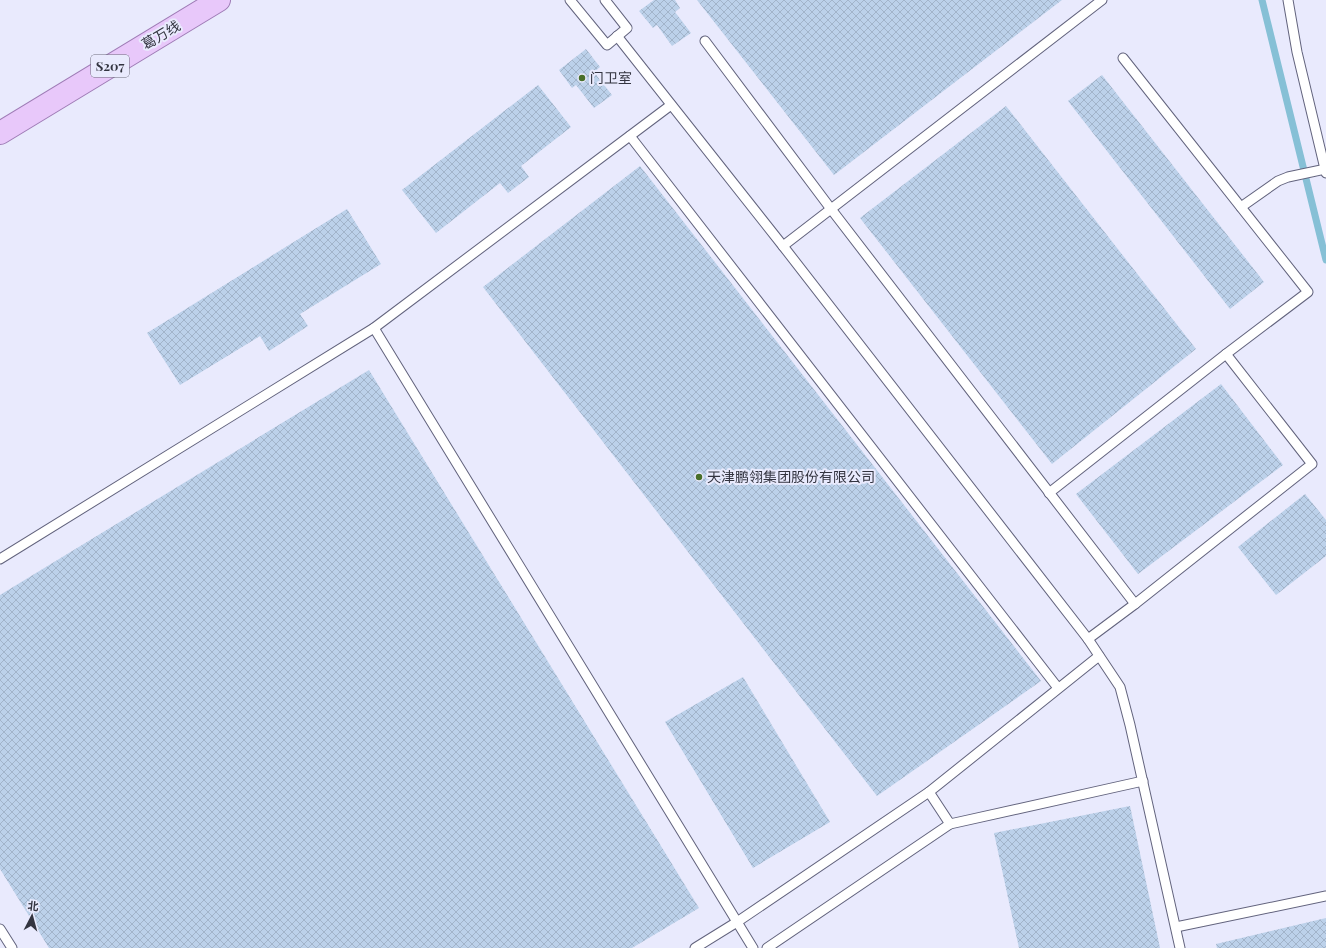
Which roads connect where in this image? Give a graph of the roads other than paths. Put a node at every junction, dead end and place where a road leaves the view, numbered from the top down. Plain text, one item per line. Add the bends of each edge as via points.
1 (196, 0) edge
2 (219, 0) edge
3 (570, 0) edge
4 (606, 0) edge
5 (1102, 0) edge
6 (1288, 0) edge
7 (617, 36) junction
8 (705, 41) dead end
9 (1123, 58) dead end
10 (671, 105) junction
11 (0, 118) edge
12 (0, 133) edge
13 (630, 136) junction
14 (1326, 170) edge
15 (1241, 206) junction
16 (830, 209) junction
17 (783, 246) junction
18 (374, 328) junction
19 (1226, 354) junction
20 (1049, 493) junction
21 (0, 559) edge
22 (1135, 604) junction
23 (1088, 639) junction
24 (1100, 656) junction
25 (1058, 688) junction
26 (1143, 781) junction
27 (929, 792) junction
28 (950, 824) junction
29 (1326, 896) edge
30 (737, 922) junction
31 (1176, 927) junction
32 (0, 929) edge
33 (12, 948) edge
34 (695, 948) edge
35 (753, 948) edge
36 (767, 948) edge
37 (1180, 948) edge

1 - 11 main road, 葛万线 / S207
2 - 12 main road, 葛万线 / S207
3 - 7 lane via 607,45
4 - 7 lane via 628,28
5 - 16 lane
6 - 14 lane via 1297,52
7 - 10 lane
8 - 16 lane
9 - 15 lane
10 - 13 lane
10 - 17 lane
13 - 18 lane
13 - 25 lane
14 - 15 lane via 1294,175 1278,181
15 - 19 lane via 1308,292
16 - 17 lane
16 - 20 lane
17 - 23 lane
18 - 21 lane
18 - 30 lane
19 - 20 lane
19 - 22 lane via 1312,464
20 - 22 lane
22 - 23 lane
23 - 24 lane
24 - 25 lane
24 - 26 lane via 1120,687
25 - 27 lane
26 - 28 lane
26 - 31 lane
27 - 28 lane
27 - 30 lane
28 - 36 lane
29 - 31 lane
30 - 34 lane
30 - 35 lane
31 - 37 lane
32 - 33 lane

